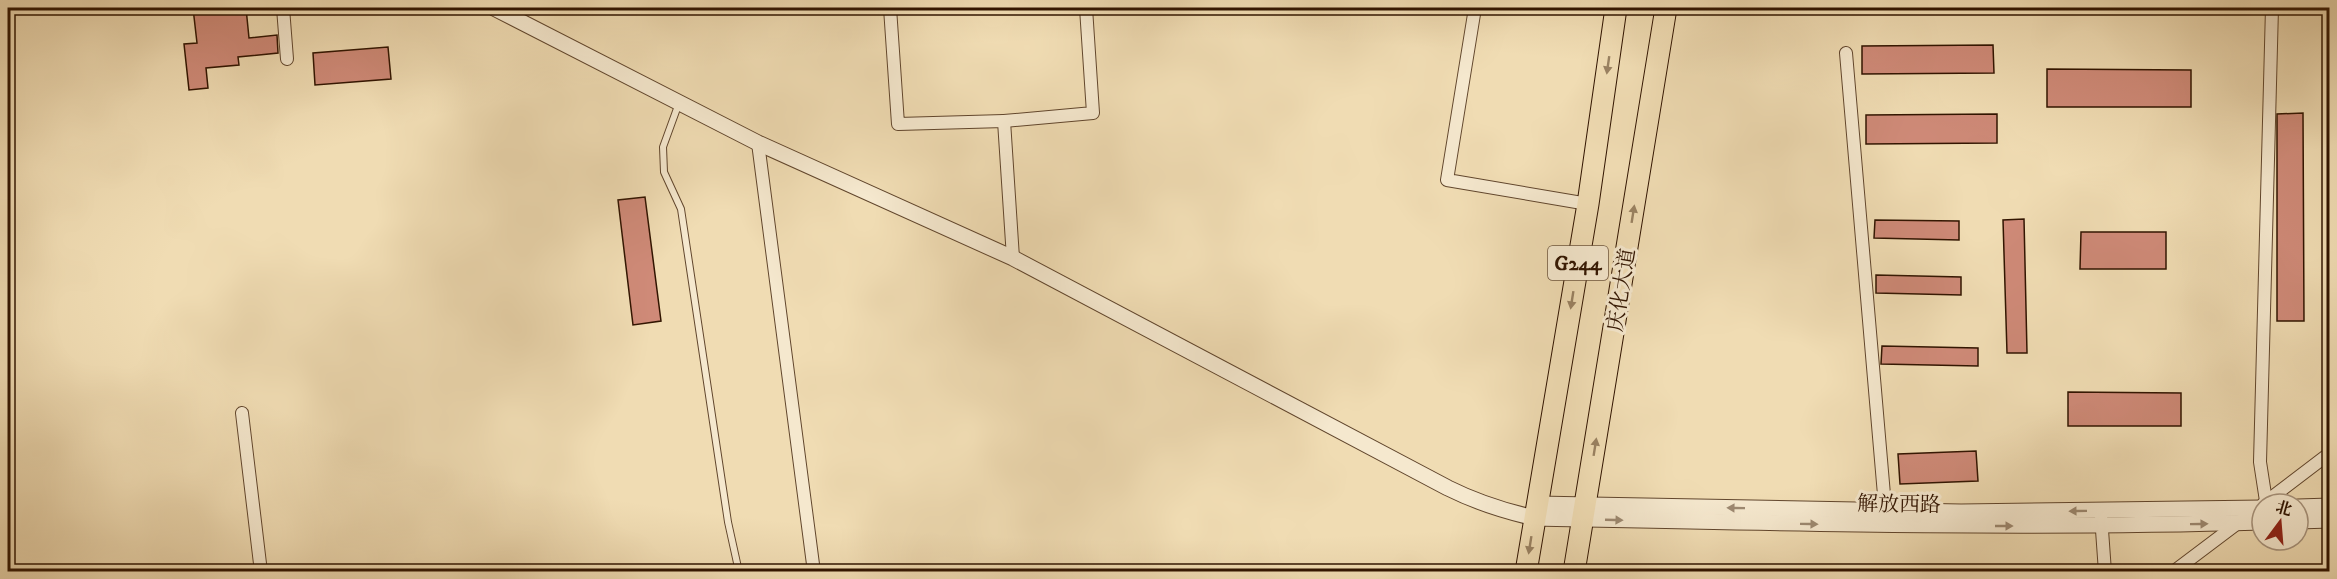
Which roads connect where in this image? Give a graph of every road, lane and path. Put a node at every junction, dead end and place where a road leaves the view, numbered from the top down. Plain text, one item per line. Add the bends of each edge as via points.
1 (283, 8) edge
2 (495, 8) edge
3 (890, 8) edge
4 (1086, 8) edge
5 (1475, 8) edge
6 (1616, 8) edge
7 (1666, 8) edge
8 (2272, 8) edge
9 (1846, 53) dead end
10 (287, 59) dead end
11 (679, 103) junction
12 (1004, 121) junction
13 (758, 143) junction
14 (1588, 204) junction
15 (1012, 258) junction
16 (242, 412) dead end
17 (2330, 453) edge
18 (2261, 492) edge
19 (2282, 492) edge
20 (2330, 506) edge
21 (2310, 507) edge
22 (2250, 509) edge
23 (1536, 511) junction
24 (1584, 512) junction
25 (2250, 516) edge
26 (1886, 518) junction
27 (2102, 518) junction
28 (2330, 520) edge
29 (2310, 521) edge
30 (2239, 523) junction
31 (261, 572) edge
32 (739, 572) edge
33 (814, 572) edge
34 (1526, 572) edge
35 (1574, 572) edge
36 (2105, 572) edge
37 (2173, 572) edge

1 - 10 street
2 - 11 street, 解放西路
3 - 12 street via 898,124
4 - 12 street via 1093,113
5 - 14 street via 1447,180
6 -> 14 highway, G244
24 -> 7 highway, 庆化大道 / G244
8 - 18 street
9 - 26 street
11 - 13 street, 解放西路
11 - 32 lane via 663,147 664,172 681,209
12 - 15 street
13 - 15 street, 解放西路
13 - 33 street
14 -> 23 highway, G244
15 - 23 street, 解放西路 via 1448,488 1492,507
16 - 31 street
17 - 19 street
20 - 21 street
22 - 27 street, 解放西路
23 - 24 street, 解放西路
23 -> 34 highway, G244
24 - 26 street, 解放西路
24 - 35 highway, 庆化大道 / G244
25 - 30 street, 解放西路
26 - 27 street, 解放西路
27 -> 30 street, 解放西路
27 - 36 street
28 - 29 street
30 - 37 street

